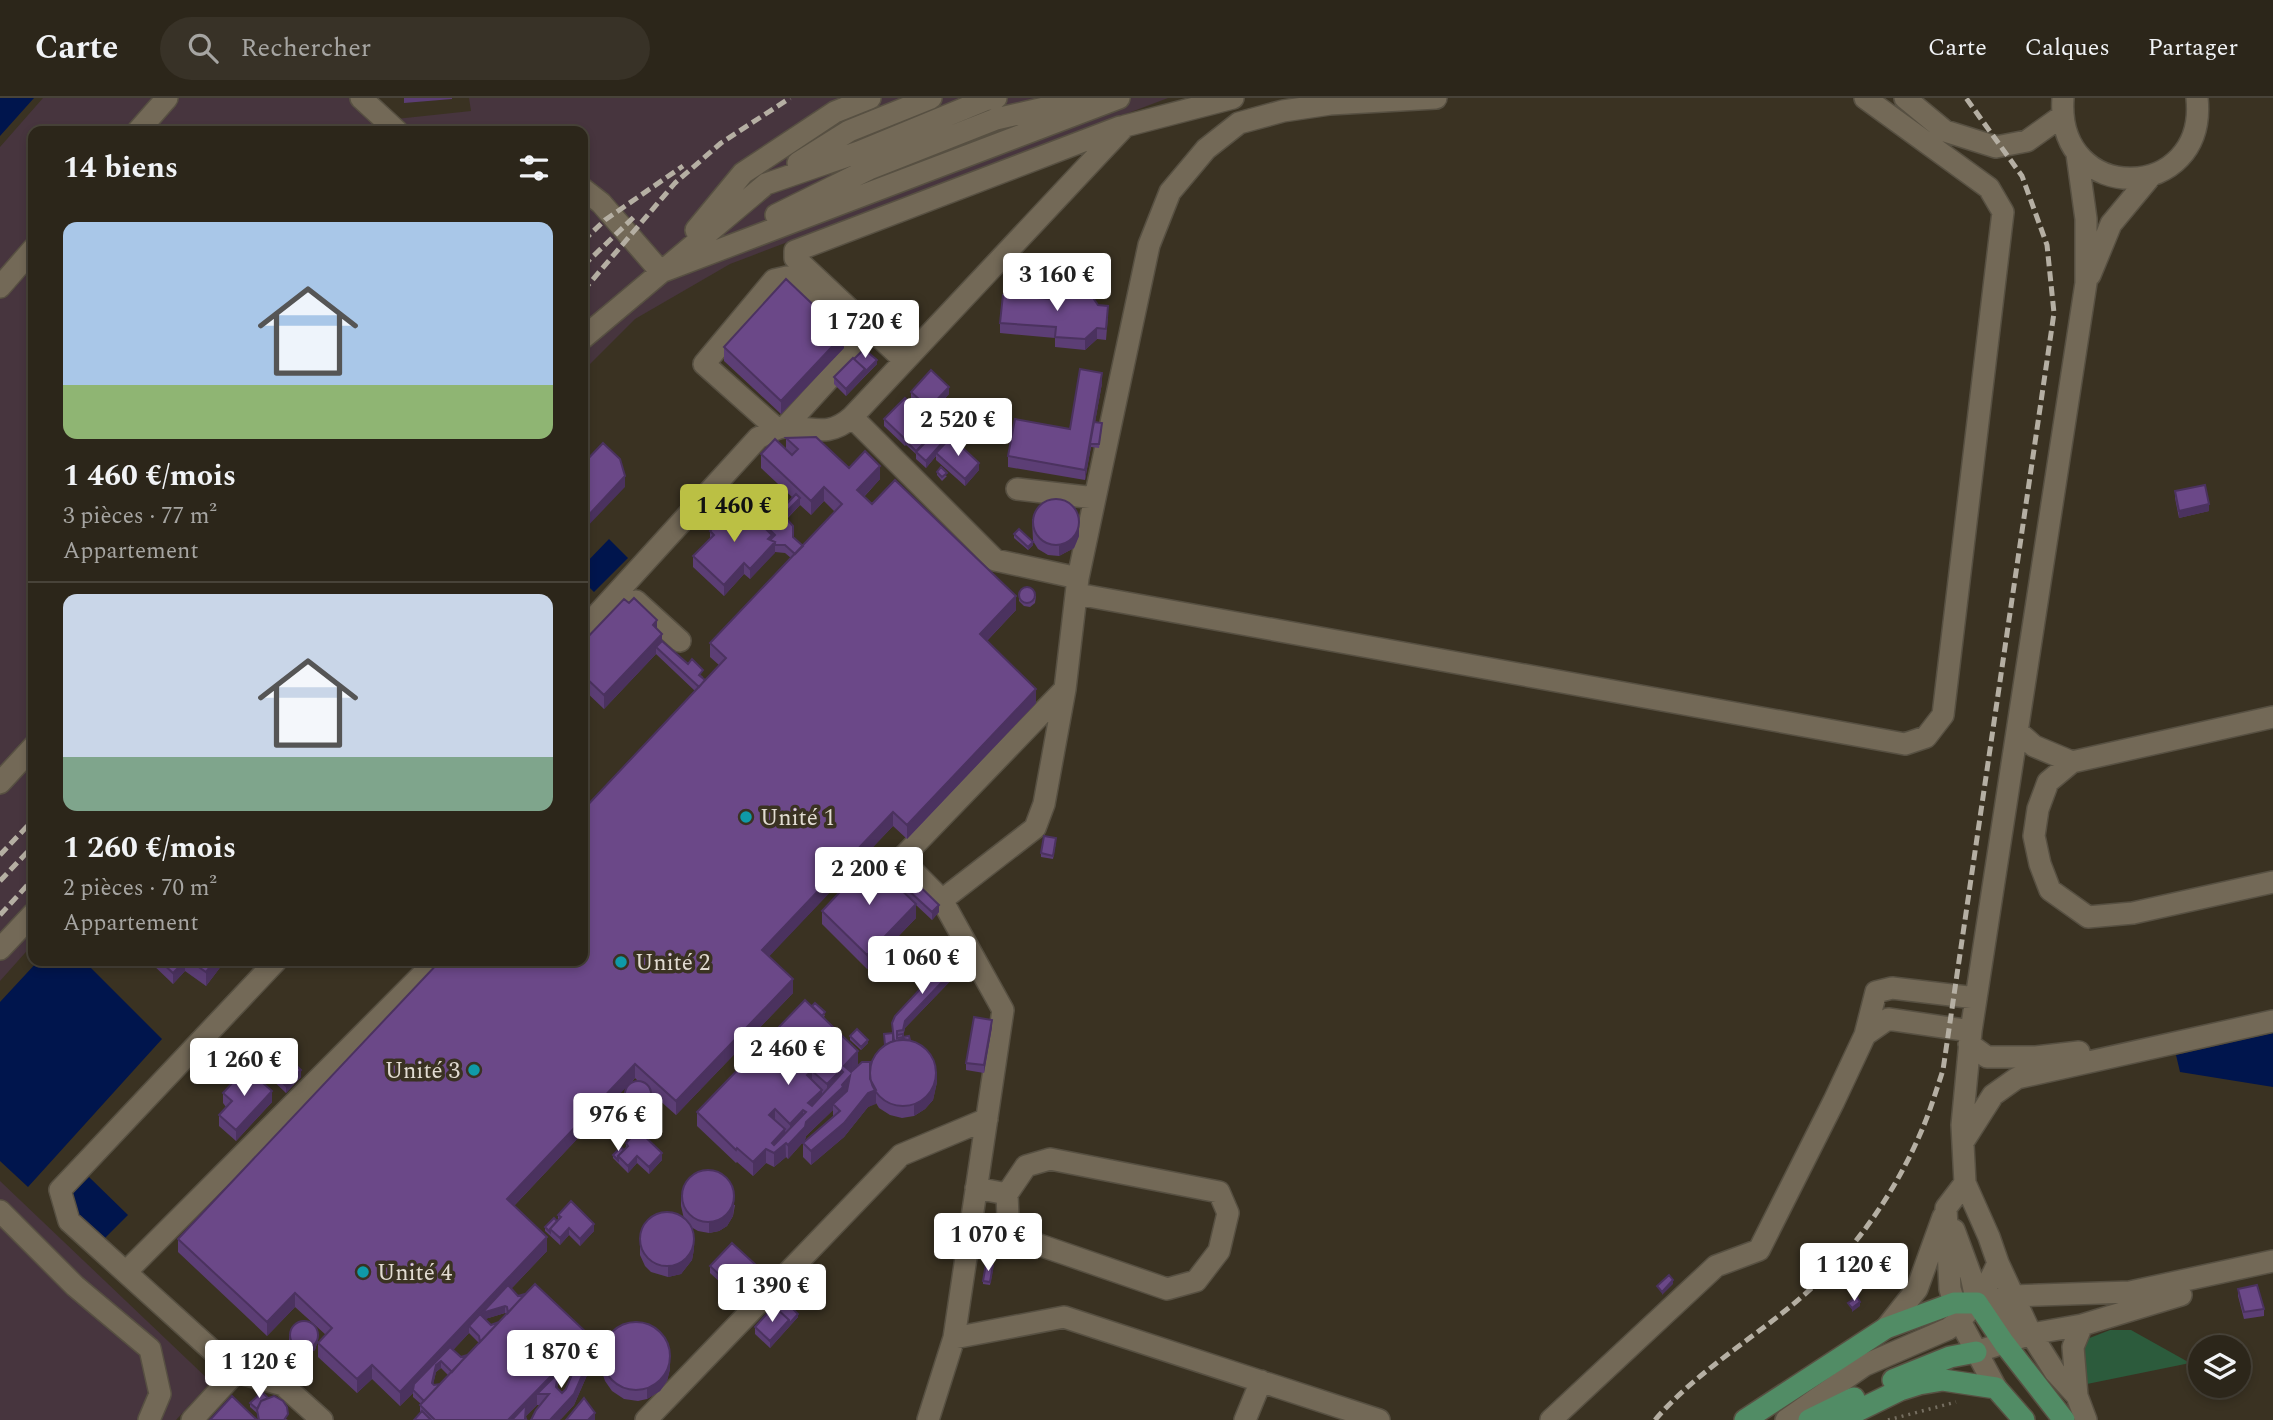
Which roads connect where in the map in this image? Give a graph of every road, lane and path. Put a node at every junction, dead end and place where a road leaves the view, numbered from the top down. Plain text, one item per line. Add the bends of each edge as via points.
1 (167, 98) edge
2 (361, 98) edge
3 (870, 98) edge
4 (931, 98) edge
5 (996, 98) edge
6 (1089, 98) edge
7 (1119, 98) edge
8 (1233, 98) edge
9 (1436, 98) edge
10 (1865, 98) edge
11 (1905, 98) edge
12 (2197, 98) edge
13 (2209, 98) edge
14 (2062, 107) edge
15 (2198, 121) junction
16 (142, 126) edge
17 (392, 126) edge
18 (1125, 126) junction
19 (2077, 154) junction
20 (2150, 177) junction
21 (766, 184) junction
22 (588, 193) edge
23 (28, 255) edge
24 (661, 272) junction
25 (2086, 283) junction
26 (0, 286) edge
27 (588, 334) edge
28 (904, 360) junction
29 (852, 417) junction
30 (781, 428) junction
31 (1017, 489) dead end
32 (1095, 499) junction
33 (1077, 586) junction
34 (621, 588) junction
35 (588, 624) edge
36 (680, 641) dead end
37 (1065, 689) junction
38 (2273, 717) edge
39 (2018, 732) junction
40 (28, 752) edge
41 (2071, 762) junction
42 (0, 783) edge
43 (2273, 882) edge
44 (942, 900) junction
45 (28, 919) edge
46 (0, 949) edge
47 (271, 966) edge
48 (431, 966) edge
49 (1976, 998) junction
50 (2273, 1012) edge
51 (2273, 1021) edge
52 (1865, 1035) junction
53 (1970, 1037) junction
54 (987, 1119) junction
55 (1963, 1143) junction
56 (1965, 1183) junction
57 (976, 1188) junction
58 (1007, 1194) junction
59 (1946, 1208) junction
60 (0, 1211) edge
61 (2273, 1261) edge
62 (1997, 1264) junction
63 (126, 1272) junction
64 (2273, 1273) edge
65 (2012, 1296) junction
66 (1977, 1303) junction
67 (1957, 1312) junction
68 (2082, 1325) junction
69 (1886, 1328) junction
70 (2031, 1334) junction
71 (954, 1338) junction
72 (2004, 1343) junction
73 (1976, 1352) junction
74 (236, 1372) junction
75 (1261, 1381) junction
76 (1996, 1388) junction
77 (2077, 1396) junction
78 (1961, 1401) dead end
79 (149, 1420) edge
80 (192, 1420) edge
81 (322, 1420) edge
82 (646, 1420) edge
83 (928, 1420) edge
84 (1245, 1420) edge
85 (1379, 1420) edge
86 (1551, 1420) edge
87 (1745, 1420) edge
88 (1786, 1420) edge
89 (1809, 1420) edge
90 (1839, 1420) edge
91 (1888, 1420) edge
92 (2024, 1420) edge
93 (2064, 1420) edge
94 (2086, 1420) edge

1 - 16 street
2 - 17 street
3 - 24 street via 835,113 743,173
4 - 21 street via 849,131
5 - 21 street
6 - 24 street via 996,120 869,169
7 - 24 street
8 - 18 street
9 - 32 street via 1283,111 1239,124 1206,149 1170,192 1149,245
10 - 33 street via 1990,188 2003,212 1943,715 1926,737 1905,744
11 - 14 street via 1945,131 1996,147 2027,141
12 - 15 street
13 - 15 street
14 - 19 street via 2066,136
15 - 20 street via 2182,156
18 - 28 street
18 - 28 street via 795,251 794,258
19 - 20 street via 2109,176
19 - 25 street via 2086,219
20 - 25 street via 2111,225
21 - 24 street
22 - 24 street
23 - 26 street
24 - 27 street
25 - 39 street
28 - 29 street
29 - 30 street via 841,427 815,431
29 - 33 street via 995,560
30 - 30 street via 858,347 787,277 774,280 704,364
30 - 34 street via 758,438
31 - 32 street
32 - 33 street
33 - 37 street
34 - 35 street
34 - 36 street
37 - 44 street via 1044,804 1035,828
37 - 44 street via 901,859
38 - 41 street
39 - 41 street via 2034,746
39 - 49 street
40 - 42 street
41 - 43 street via 2048,782 2034,836 2050,890 2088,917 2133,913
44 - 54 street via 1003,1010
45 - 46 street
47 - 63 street via 60,1190 69,1221
48 - 63 street
49 - 52 street via 1892,988 1877,992
49 - 53 street
50 - 53 street via 2095,1051 2036,1057 1987,1056
51 - 55 street via 2017,1078 1993,1095
52 - 53 street via 1888,1019
52 - 86 street via 1759,1250 1716,1266
53 - 55 street
54 - 57 street
54 - 82 street via 901,1155
55 - 56 street
56 - 59 street
56 - 62 street
57 - 58 street
57 - 71 street
58 - 58 street via 1008,1218 1025,1240 1167,1289 1196,1281 1219,1251 1227,1213 1219,1192 1050,1159 1026,1166
59 - 66 street
59 - 67 street via 1951,1289
59 - 69 street via 1917,1289
60 - 79 street via 75,1286 150,1349 160,1394
61 - 65 street via 2130,1292
62 - 65 street
62 - 66 street
63 - 74 street
64 - 68 street via 2163,1299
65 - 66 street
65 - 70 street
66 - 67 main road
66 - 70 street
66 - 72 main road
67 - 69 main road
67 - 73 street
67 - 88 street via 1948,1329 1865,1365
68 - 70 street
68 - 77 street via 2073,1348
69 - 87 main road
70 - 72 street
70 - 77 street
71 - 75 street via 1064,1317
71 - 83 street
72 - 73 street
72 - 76 street
72 - 93 main road
73 - 76 street
73 - 89 main road via 1918,1369
74 - 80 street
74 - 81 street via 283,1385
75 - 84 street
75 - 85 street
76 - 90 main road via 1943,1380 1919,1384
76 - 92 main road
77 - 94 street
78 - 91 path

